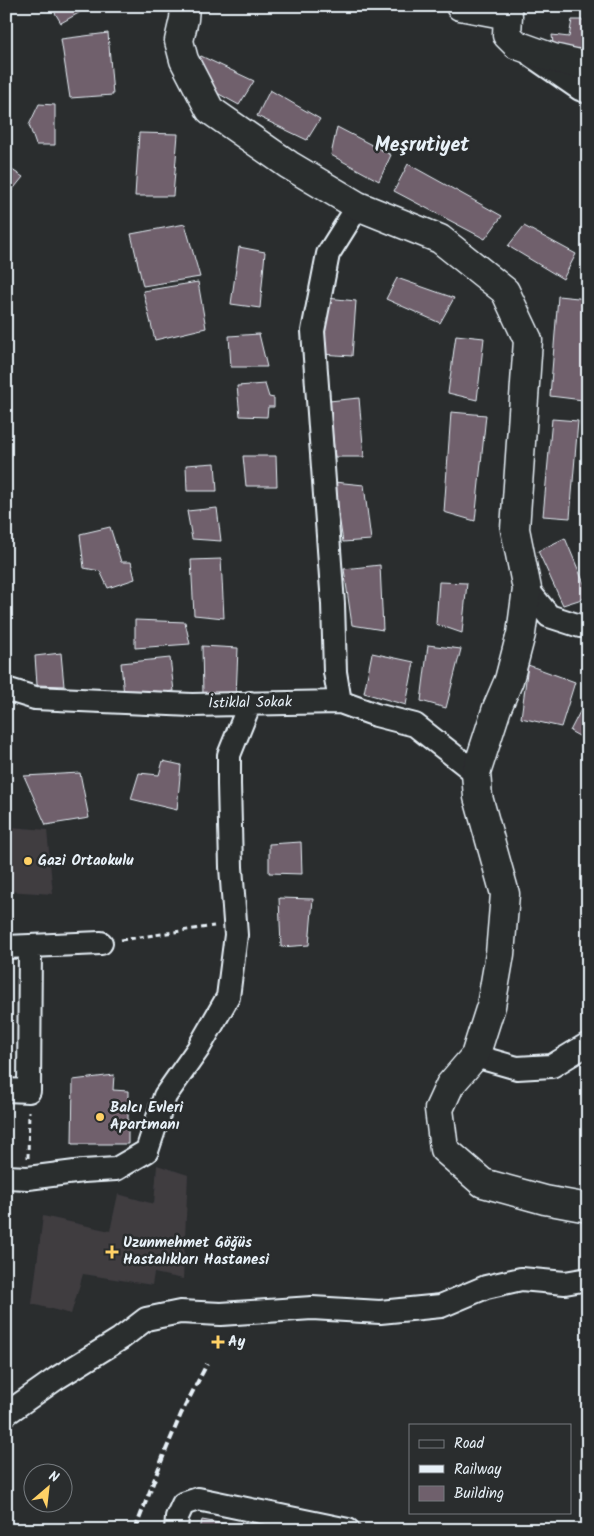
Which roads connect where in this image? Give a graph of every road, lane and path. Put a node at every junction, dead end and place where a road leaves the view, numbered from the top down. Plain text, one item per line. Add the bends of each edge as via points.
1 (185, 6) edge
2 (477, 8) edge
3 (516, 45) junction
4 (588, 66) edge
5 (588, 92) edge
6 (358, 206) junction
7 (527, 589) junction
8 (588, 626) edge
9 (6, 689) edge
10 (340, 702) junction
11 (250, 704) junction
12 (476, 772) junction
13 (235, 922) junction
14 (101, 943) joint
15 (6, 946) edge
16 (30, 946) junction
17 (588, 1044) edge
18 (476, 1056) junction
19 (6, 1090) edge
20 (29, 1091) junction
21 (17, 1178) edge
22 (588, 1208) edge
23 (588, 1278) edge
24 (6, 1414) edge
25 (176, 1530) edge
26 (348, 1530) edge

1 - 6 street via 179,42 184,60 210,110 289,165
2 - 3 street via 508,15 507,35
3 - 4 street
3 - 5 street
6 - 7 street via 440,239 505,291 528,340 515,528
6 - 10 street via 328,254 313,331 335,672
7 - 8 street via 550,616
7 - 12 street via 522,634
9 - 11 street, İstiklal Sokak via 36,698 192,705
10 - 11 street, İstiklal Sokak
10 - 12 street, İstiklal Sokak via 415,725
11 - 13 street via 229,755
12 - 18 street via 478,797 505,894 496,980
13 - 14 path
13 - 21 street via 228,997 198,1049 165,1096 147,1151 116,1169
14 - 16 street
15 - 16 street
16 - 20 street
17 - 18 street via 552,1066 518,1068
18 - 22 street via 450,1085 439,1109 444,1149 483,1183
19 - 20 street
20 - 21 path
23 - 24 street via 565,1283 521,1279 486,1286 441,1306 380,1312 312,1308 221,1314 180,1312 146,1319
25 - 26 street via 183,1504 198,1500

